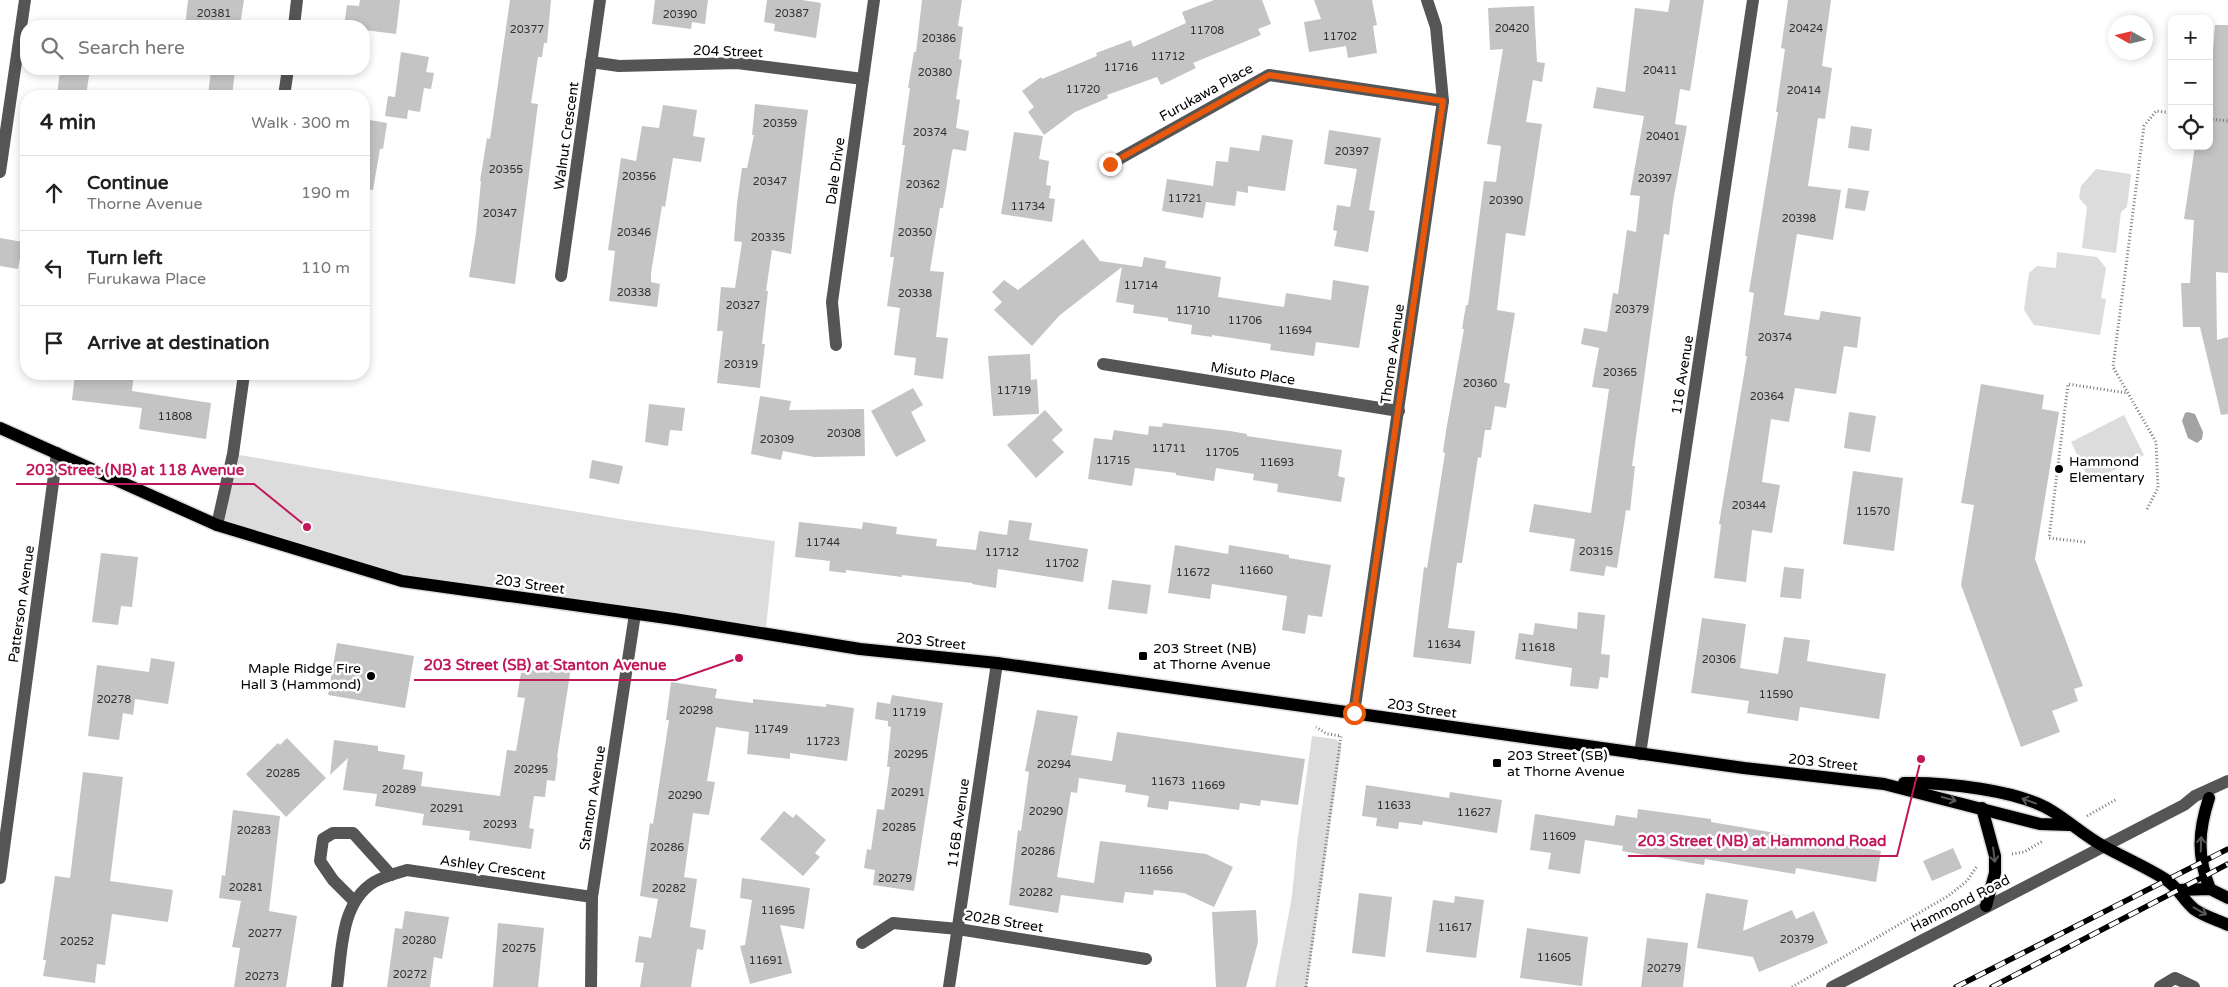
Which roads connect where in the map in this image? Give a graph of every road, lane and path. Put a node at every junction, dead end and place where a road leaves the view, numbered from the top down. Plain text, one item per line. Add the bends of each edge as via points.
1 (25, 0) edge
2 (297, 0) edge
3 (600, 0) edge
4 (874, 0) edge
5 (1427, 0) edge
6 (1753, 0) edge
7 (22, 20) edge
8 (295, 20) edge
9 (20, 34) edge
10 (591, 62) junction
11 (287, 75) edge
12 (863, 79) junction
13 (285, 90) edge
14 (1443, 101) junction
15 (2168, 112) edge
16 (2213, 119) edge
17 (2228, 121) edge
18 (1110, 164) dead end
19 (0, 172) edge
20 (561, 276) dead end
21 (836, 345) dead end
22 (1103, 364) dead end
23 (243, 380) edge
24 (2127, 393) junction
25 (1399, 411) junction
26 (0, 428) edge
27 (57, 453) junction
28 (2147, 509) dead end
29 (217, 525) junction
30 (2085, 542) dead end
31 (635, 614) junction
32 (997, 663) junction
33 (1354, 713) junction
34 (1316, 727) dead end
35 (1640, 754) junction
36 (2228, 781) edge
37 (1884, 784) junction
38 (2228, 790) edge
39 (2210, 798) junction
40 (2184, 806) junction
41 (1982, 808) junction
42 (2070, 825) junction
43 (2104, 846) junction
44 (2024, 852) dead end
45 (2008, 854) dead end
46 (1975, 872) dead end
47 (391, 875) junction
48 (0, 878) edge
49 (2210, 889) junction
50 (2179, 890) junction
51 (592, 897) junction
52 (2228, 898) edge
53 (354, 901) junction
54 (1986, 906) junction
55 (2228, 925) edge
56 (958, 929) junction
57 (862, 943) dead end
58 (1146, 959) dead end
59 (337, 987) edge
60 (590, 987) edge
61 (949, 987) edge
62 (1306, 987) edge
63 (1792, 987) edge
64 (1832, 987) edge
65 (2160, 987) edge
66 (2194, 987) edge

1 - 7 street
2 - 8 street
3 - 10 street, Walnut Crescent
4 - 12 street, Dale Drive
5 - 14 street, Thorne Avenue via 1436,27
6 - 35 street, 116 Avenue
9 - 19 street
10 - 12 street, 204 Street via 619,66 737,63
10 - 20 street, Walnut Crescent
11 - 13 street
12 - 21 street, Dale Drive via 832,302
14 - 18 street, Furukawa Place via 1269,75
14 - 25 street, Thorne Avenue
15 - 24 path via 2156,111 2144,126 2113,367
16 - 17 path
22 - 25 street, Misuto Place
23 - 29 street via 233,454
24 - 28 path via 2156,442 2158,488
24 - 30 path via 2068,384 2049,538
25 - 33 street, Thorne Avenue
26 - 27 main road, 203 Street
27 - 29 main road, 203 Street
27 - 48 street, Patterson Avenue
29 - 31 main road, 203 Street via 402,582
31 - 32 main road, 203 Street via 860,649
31 - 51 street, Stanton Avenue
32 - 33 main road, 203 Street
32 - 56 street, 116B Avenue
33 - 35 main road, 203 Street
34 - 62 path via 1327,734 1341,736
35 - 37 main road, 203 Street
36 - 40 street via 2195,796
37 -> 41 main road, 203 Street
42 -> 37 main road, 203 Street via 2051,810 1978,788 1934,782
38 - 39 street
39 - 40 street
49 -> 39 main road via 2201,863 2200,846 2204,814
40 - 43 street, Hammond Road
41 - 42 main road, 203 Street via 2040,824
41 -> 54 main road via 1995,856 1995,873
42 - 43 main road, 203 Street
43 - 50 main road, 203 Street
43 - 54 street, Hammond Road
44 - 45 path
46 - 63 path via 1948,896
47 - 51 street, Ashley Crescent via 407,870
47 - 53 street, Ashley Crescent via 374,882
47 - 53 street via 352,833 333,833 323,839 320,861
49 - 50 main road
49 - 52 main road
50 -> 55 main road, 203 Street via 2194,909
51 - 60 street, Stanton Avenue
53 - 59 street, Ashley Crescent via 346,918
54 - 64 street, Hammond Road
56 - 57 street, 202B Street via 893,923
56 - 58 street, 202B Street
56 - 61 street, 116B Avenue
65 - 66 street via 2175,978

